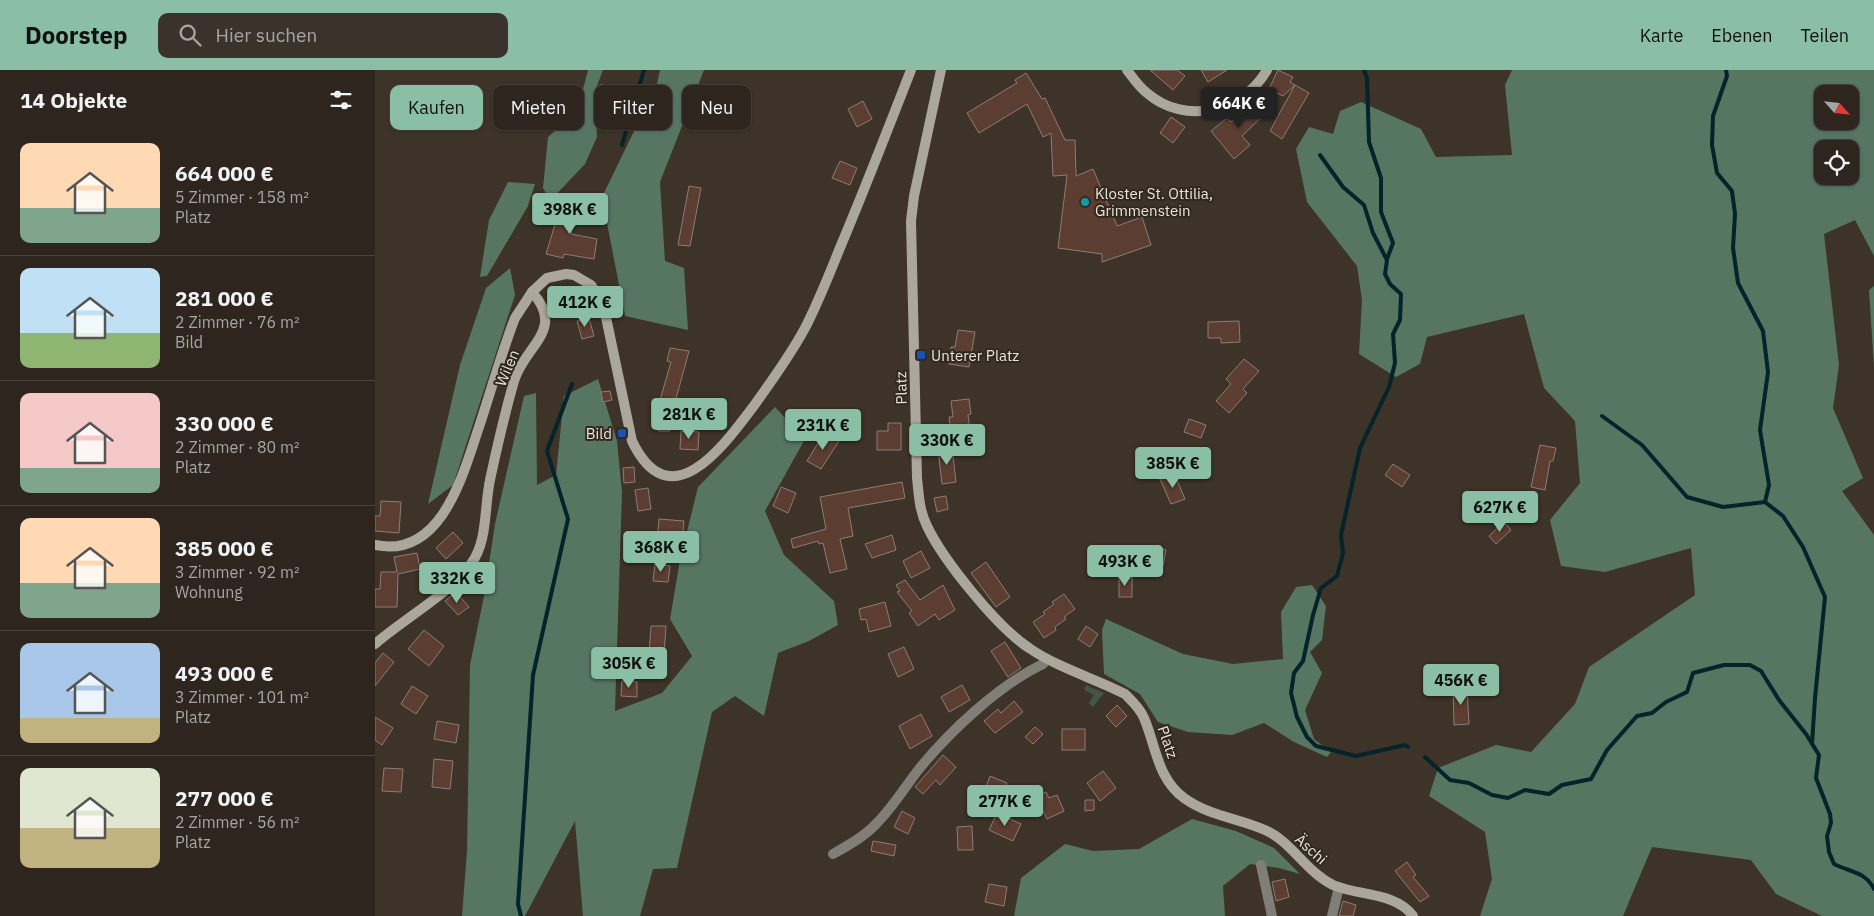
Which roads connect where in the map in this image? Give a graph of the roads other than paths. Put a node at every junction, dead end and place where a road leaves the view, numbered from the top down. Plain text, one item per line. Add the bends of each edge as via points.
1 (911, 70) edge
2 (941, 70) edge
3 (1127, 70) edge
4 (1267, 70) edge
5 (532, 292) junction
6 (375, 544) edge
7 (375, 644) edge
8 (1047, 658) junction
9 (1265, 830) joint
10 (833, 854) dead end
11 (1261, 865) dead end
12 (1339, 887) junction
13 (1272, 916) edge
14 (1332, 916) edge
15 (1413, 916) edge

1 - 5 street via 804,329 779,372 719,450 700,468 687,474 661,474 647,466 632,441 603,303 591,285 574,275 559,274 547,278
2 - 8 street, Platz via 911,221 919,505 937,543 973,592 1014,637
3 - 4 street via 1147,94 1168,106 1193,112 1221,109 1245,96
5 - 6 street, Wilen via 515,318 459,486 443,515 418,538 389,547
5 - 7 street, Wilen via 542,304 547,322 539,340 523,360 515,380 490,480 477,554 463,574
8 - 9 street, Platz via 1125,694 1135,704 1144,716 1157,762 1182,797 1217,816
8 - 10 street via 957,727 919,769 877,824
9 - 12 street, Äschi via 1316,874
11 - 13 street
12 - 14 street
12 - 15 street, Äschi via 1393,901

